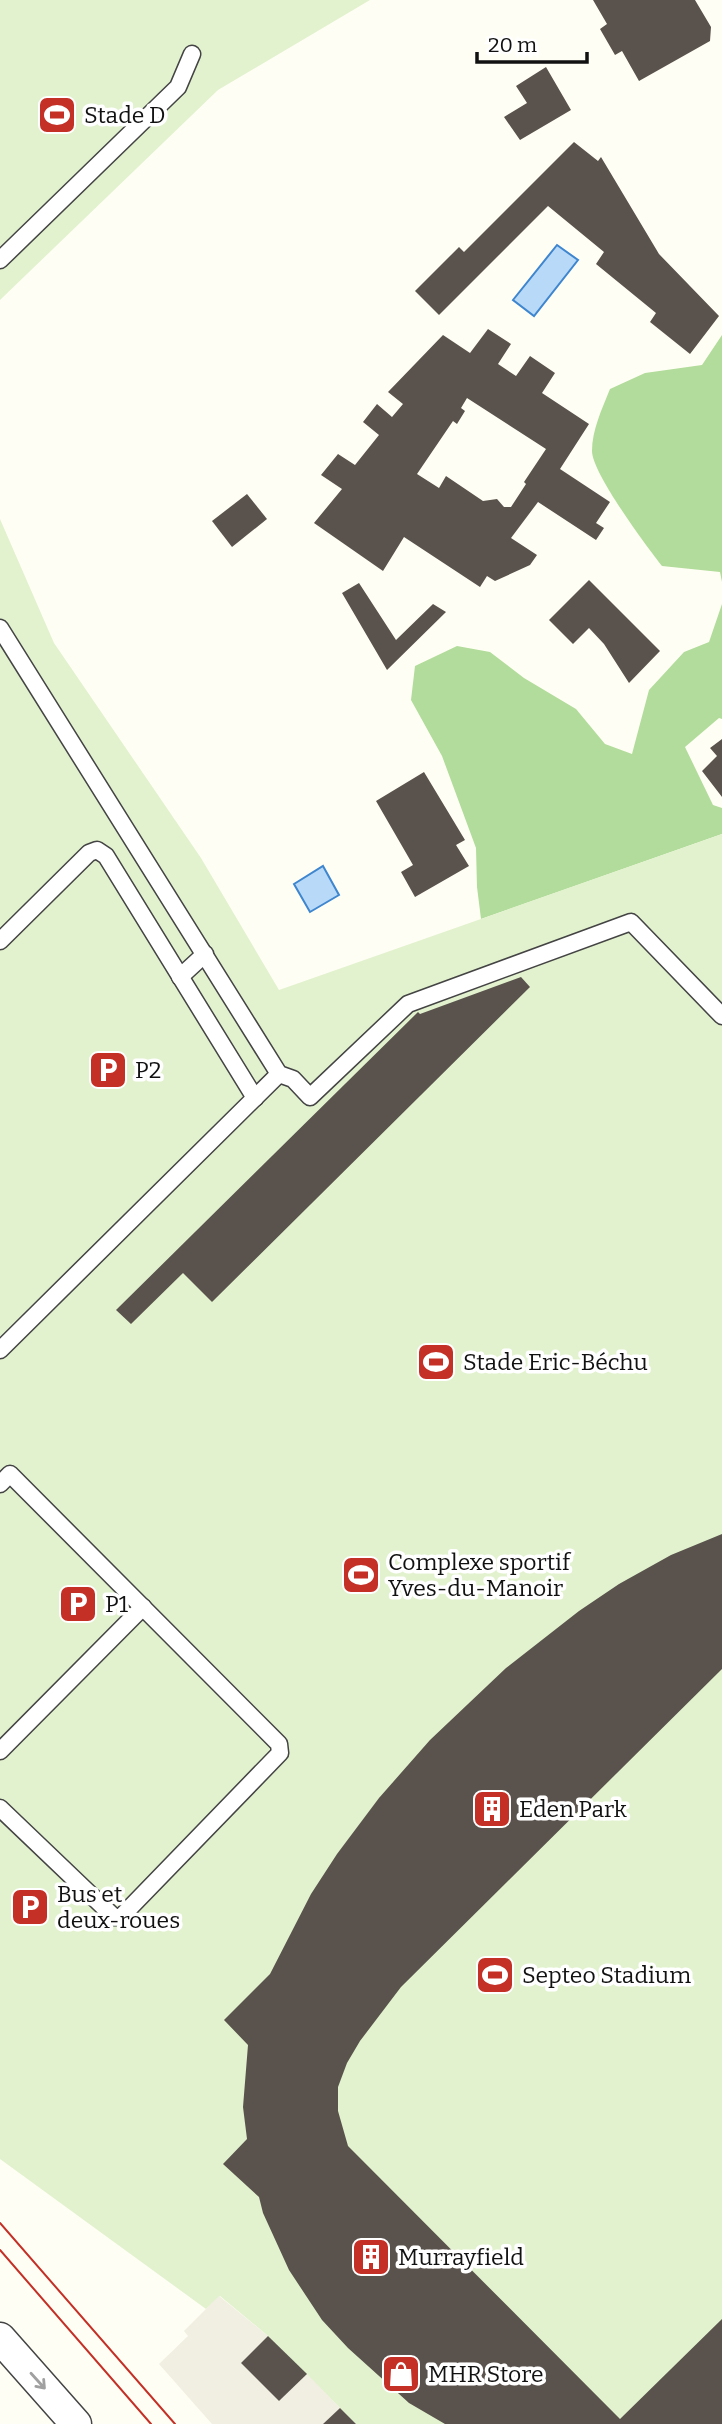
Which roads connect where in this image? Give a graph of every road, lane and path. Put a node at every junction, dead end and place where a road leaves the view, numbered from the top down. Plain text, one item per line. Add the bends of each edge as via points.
1 (191, 54) dead end
2 (0, 260) edge
3 (0, 628) edge
4 (130, 835) junction
5 (106, 856) junction
6 (0, 941) edge
7 (205, 954) junction
8 (180, 977) junction
9 (722, 1016) edge
10 (279, 1074) junction
11 (255, 1098) junction
12 (0, 1350) edge
13 (0, 1484) edge
14 (144, 1607) junction
15 (0, 1751) edge
16 (0, 1808) edge
17 (0, 2338) edge
18 (76, 2424) edge

1 - 2 lane via 178,87
3 - 4 lane
4 - 5 lane
4 - 7 lane
5 - 6 lane via 97,850 89,853
5 - 8 lane
7 - 8 lane
7 - 10 lane
8 - 11 lane
9 - 10 lane via 631,922 408,1004 310,1097 293,1079
10 - 11 lane
11 - 12 lane
13 - 14 lane via 9,1474
14 - 15 lane
14 - 16 lane via 279,1744 279,1753 121,1917 114,1917
17 -> 18 street

